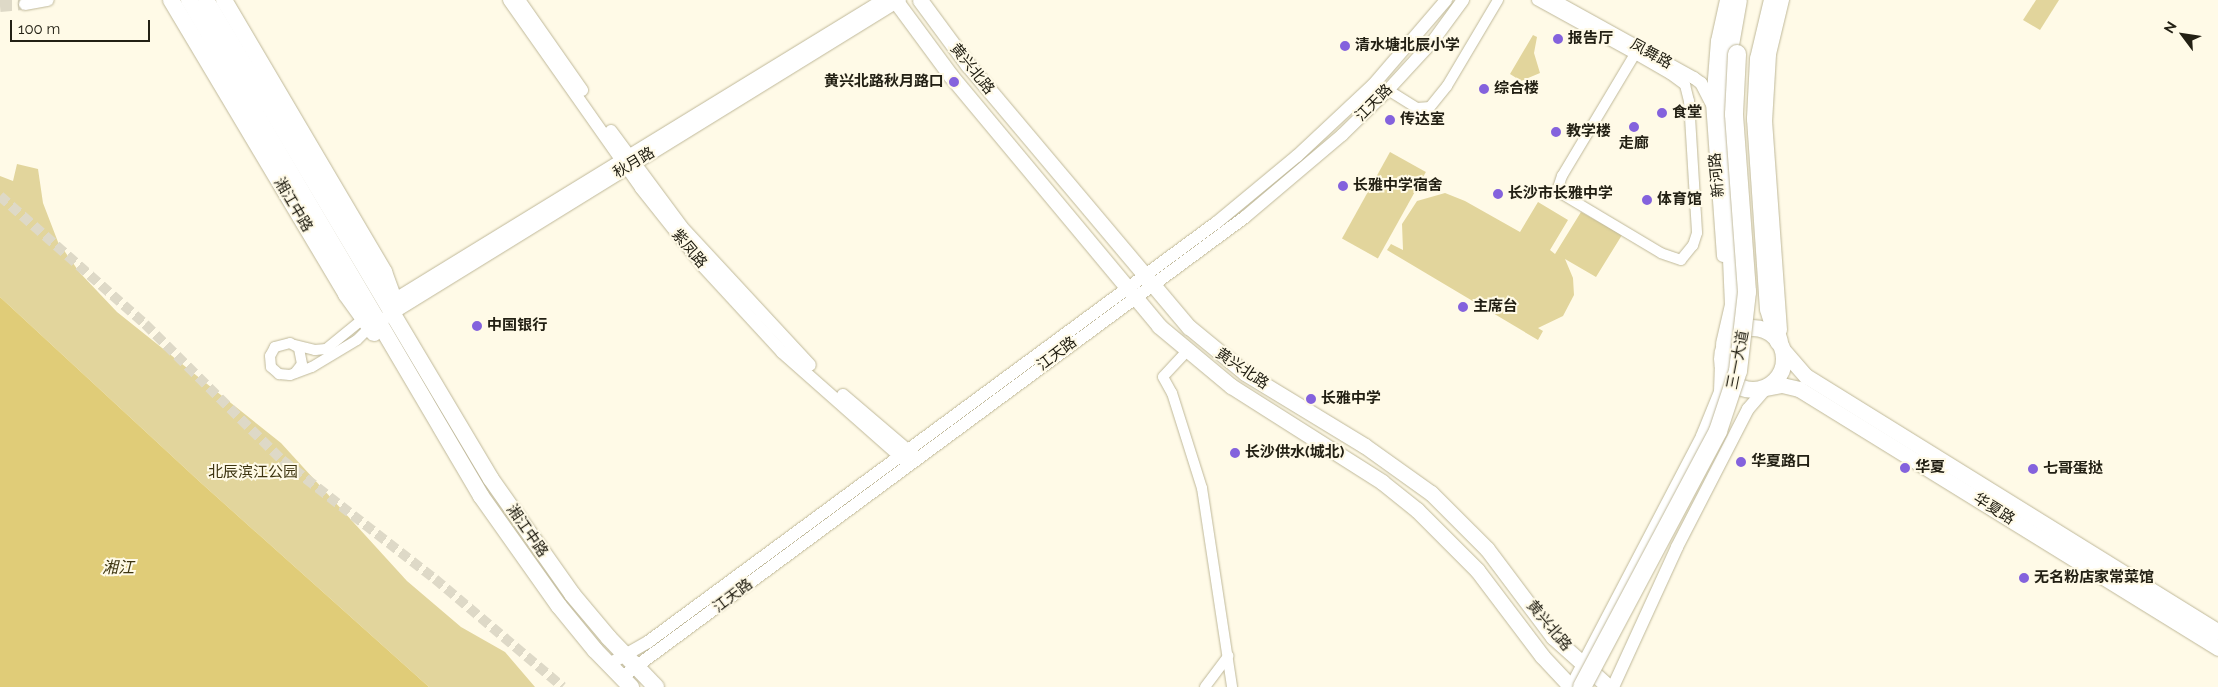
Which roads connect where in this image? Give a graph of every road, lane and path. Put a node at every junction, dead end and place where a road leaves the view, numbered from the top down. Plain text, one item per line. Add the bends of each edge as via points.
1 (48, 0) edge
2 (171, 0) edge
3 (189, 0) edge
4 (206, 0) edge
5 (224, 0) edge
6 (509, 0) edge
7 (519, 0) edge
8 (894, 0) edge
9 (920, 0) edge
10 (1446, 0) edge
11 (1463, 0) edge
12 (1498, 0) edge
13 (1537, 0) edge
14 (1553, 0) edge
15 (1570, 0) edge
16 (1726, 0) edge
17 (1738, 0) edge
18 (1750, 0) edge
19 (1762, 0) edge
20 (1773, 0) edge
21 (1783, 0) edge
22 (25, 4) dead end
23 (1747, 32) junction
24 (1635, 54) junction
25 (1720, 62) junction
26 (1758, 70) junction
27 (1388, 90) junction
28 (1712, 104) junction
29 (627, 161) junction
30 (1148, 281) junction
31 (1130, 293) junction
32 (393, 306) junction
33 (371, 320) junction
34 (295, 345) junction
35 (1781, 346) junction
36 (1187, 351) junction
37 (1723, 352) junction
38 (296, 373) junction
39 (1766, 388) junction
40 (902, 452) junction
41 (913, 461) junction
42 (2218, 631) edge
43 (2218, 648) edge
44 (625, 652) junction
45 (1228, 656) junction
46 (611, 663) junction
47 (1584, 666) junction
48 (636, 667) junction
49 (627, 682) edge
50 (656, 687) edge
51 (1205, 687) edge
52 (1232, 687) edge
53 (1571, 687) edge
54 (1582, 687) edge
55 (1594, 687) edge
56 (1609, 687) edge
57 (1613, 687) edge

1 - 22 street
2 - 33 main road, 湘江中路 via 337,279
3 - 33 main road, 湘江中路
4 - 32 main road, 湘江中路
5 - 32 main road, 湘江中路 via 384,272
6 - 29 street, 紫凤路
7 - 29 street, 紫凤路
8 - 29 street, 秋月路
8 - 31 main road, 黄兴北路 via 951,76
9 - 30 main road, 黄兴北路 via 968,65
10 - 30 street, 江天路 via 1406,49 1341,116
11 - 27 street, 江天路 via 1433,41
12 - 27 street via 1447,86 1430,107 1417,108
13 - 24 street
14 - 28 street, 凤舞路 via 1694,78 1701,83
15 - 25 street, 凤舞路 via 1694,69 1707,70
16 - 25 street, 新河路
17 - 25 highway
18 - 23 highway, 三一大道
19 - 23 highway, 三一大道
20 - 26 highway
21 - 35 street via 1770,54 1766,122
23 - 25 highway
23 - 26 highway
23 - 54 highway, 三一大道, bridge via 1737,54 1734,114 1747,292 1738,371 1718,431
23 - 55 highway, 三一大道 via 1745,102 1757,302 1747,375 1729,428
24 - 24 street via 1685,85 1689,101 1698,233 1681,260 1662,253 1557,190 1562,176
25 - 28 street, 新河路
25 - 37 highway via 1734,310
26 - 35 highway via 1757,147 1770,309
27 - 30 street, 江天路 via 1283,186
28 - 37 street, 新河路 via 1725,289
29 - 32 street, 秋月路
29 - 40 street, 紫凤路 via 682,227 799,355
30 - 31 street, 江天路
30 - 47 main road, 黄兴北路 via 1189,327 1232,364 1381,456 1431,493 1487,550 1553,637
31 - 36 main road, 黄兴北路
31 - 40 street, 江天路
31 - 41 street, 江天路
32 - 33 street, 秋月路
32 - 44 main road, 湘江中路 via 405,333 519,520 572,594
33 - 34 street via 326,349
33 - 38 street via 357,340
33 - 46 main road, 湘江中路 via 481,496 536,575 595,650
34 - 38 street via 303,358
34 - 38 street via 279,344 271,351 269,362 279,374
35 - 37 main road via 1768,332 1752,328 1736,332
35 - 39 main road via 1783,368
35 - 42 main road, 华夏路 via 1806,376
36 - 45 street via 1163,377 1172,394 1202,488
36 - 53 main road, 黄兴北路 via 1254,403 1382,482 1417,510 1477,570 1542,656
37 - 39 main road via 1727,377 1740,388
37 - 47 street, 新河路 via 1720,392 1702,436 1601,626
39 - 43 main road, 华夏路 via 1782,385 1799,389
39 - 57 street via 1748,409 1677,547
40 - 41 street, 紫凤路
40 - 44 street, 江天路 via 648,642
41 - 48 street, 江天路
44 - 46 street, 江天路
44 - 48 main road, 湘江中路
45 - 51 street
45 - 52 street
46 - 49 main road, 湘江中路
47 - 53 street, 新河路
47 - 56 main road, 黄兴北路
48 - 49 street, 江天路
48 - 50 main road, 湘江中路

